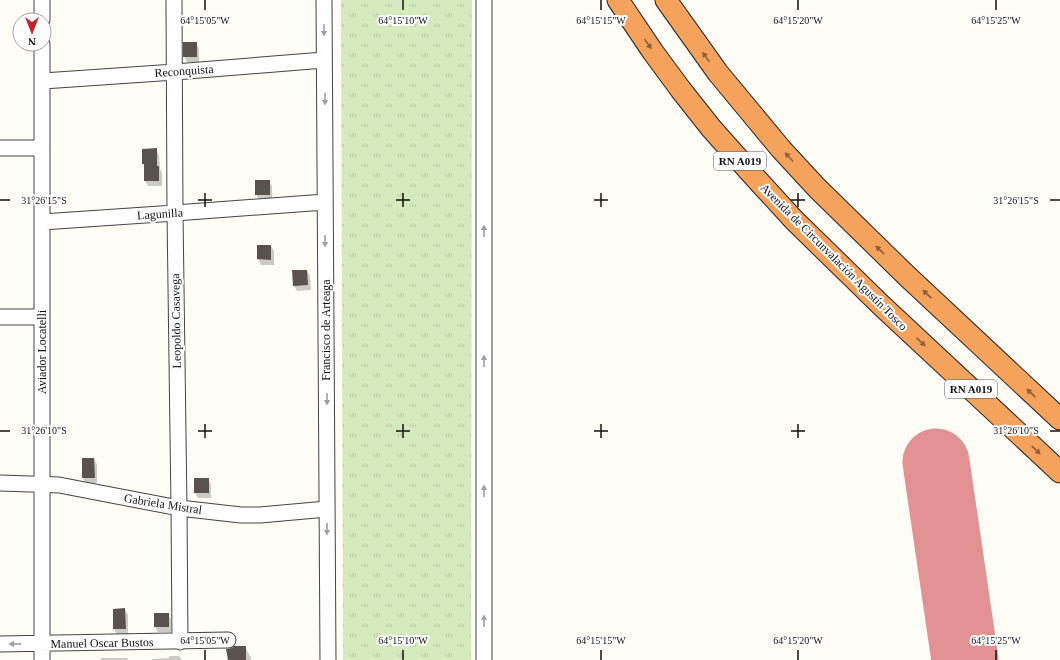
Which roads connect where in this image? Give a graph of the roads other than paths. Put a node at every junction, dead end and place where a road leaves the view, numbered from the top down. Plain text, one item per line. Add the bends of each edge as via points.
1 (42, 0) edge
2 (174, 0) edge
3 (324, 0) edge
4 (484, 0) edge
5 (618, 0) edge
6 (666, 0) edge
7 (42, 12) edge
8 (42, 52) edge
9 (324, 60) junction
10 (175, 72) junction
11 (43, 81) junction
12 (0, 148) edge
13 (42, 148) junction
14 (325, 202) junction
15 (174, 213) junction
16 (42, 222) junction
17 (0, 317) edge
18 (42, 317) junction
19 (1059, 418) edge
20 (1060, 472) edge
21 (0, 483) edge
22 (42, 484) junction
23 (180, 508) junction
24 (327, 509) junction
25 (228, 640) dead end
26 (180, 642) junction
27 (0, 644) edge
28 (42, 644) junction
29 (42, 660) edge
30 (328, 660) edge
31 (484, 660) edge

1 - 7 street
2 - 10 street, Leopoldo Casavega
3 -> 9 street, Francisco de Arteaga
31 -> 4 street
5 -> 20 highway, Avenida de Circunvalación Agustín Tosco / RN A019 via 711,128 794,220
19 -> 6 highway, RN A019 via 817,188 718,73
8 - 11 street, Aviador Locatelli
9 - 10 street, Reconquista
9 -> 14 street, Francisco de Arteaga
10 - 11 street, Reconquista
10 - 15 street, Leopoldo Casavega
11 - 13 street, Aviador Locatelli
12 - 13 street
13 - 16 street, Aviador Locatelli
14 - 15 street, Lagunilla
14 -> 24 street, Francisco de Arteaga
15 - 16 street, Lagunilla
15 - 23 street, Leopoldo Casavega
16 - 18 street, Aviador Locatelli
17 - 18 street
18 - 22 street, Aviador Locatelli
21 - 22 street, Gabriela Mistral
22 - 23 street, Gabriela Mistral
22 - 28 street, Aviador Locatelli
23 - 24 street, Gabriela Mistral via 241,515
23 - 26 street, Leopoldo Casavega
24 -> 30 street, Francisco de Arteaga
25 - 26 street, Manuel Oscar Bustos
26 - 28 street, Manuel Oscar Bustos
28 -> 27 street, Manuel Oscar Bustos
28 - 29 street, Aviador Locatelli

